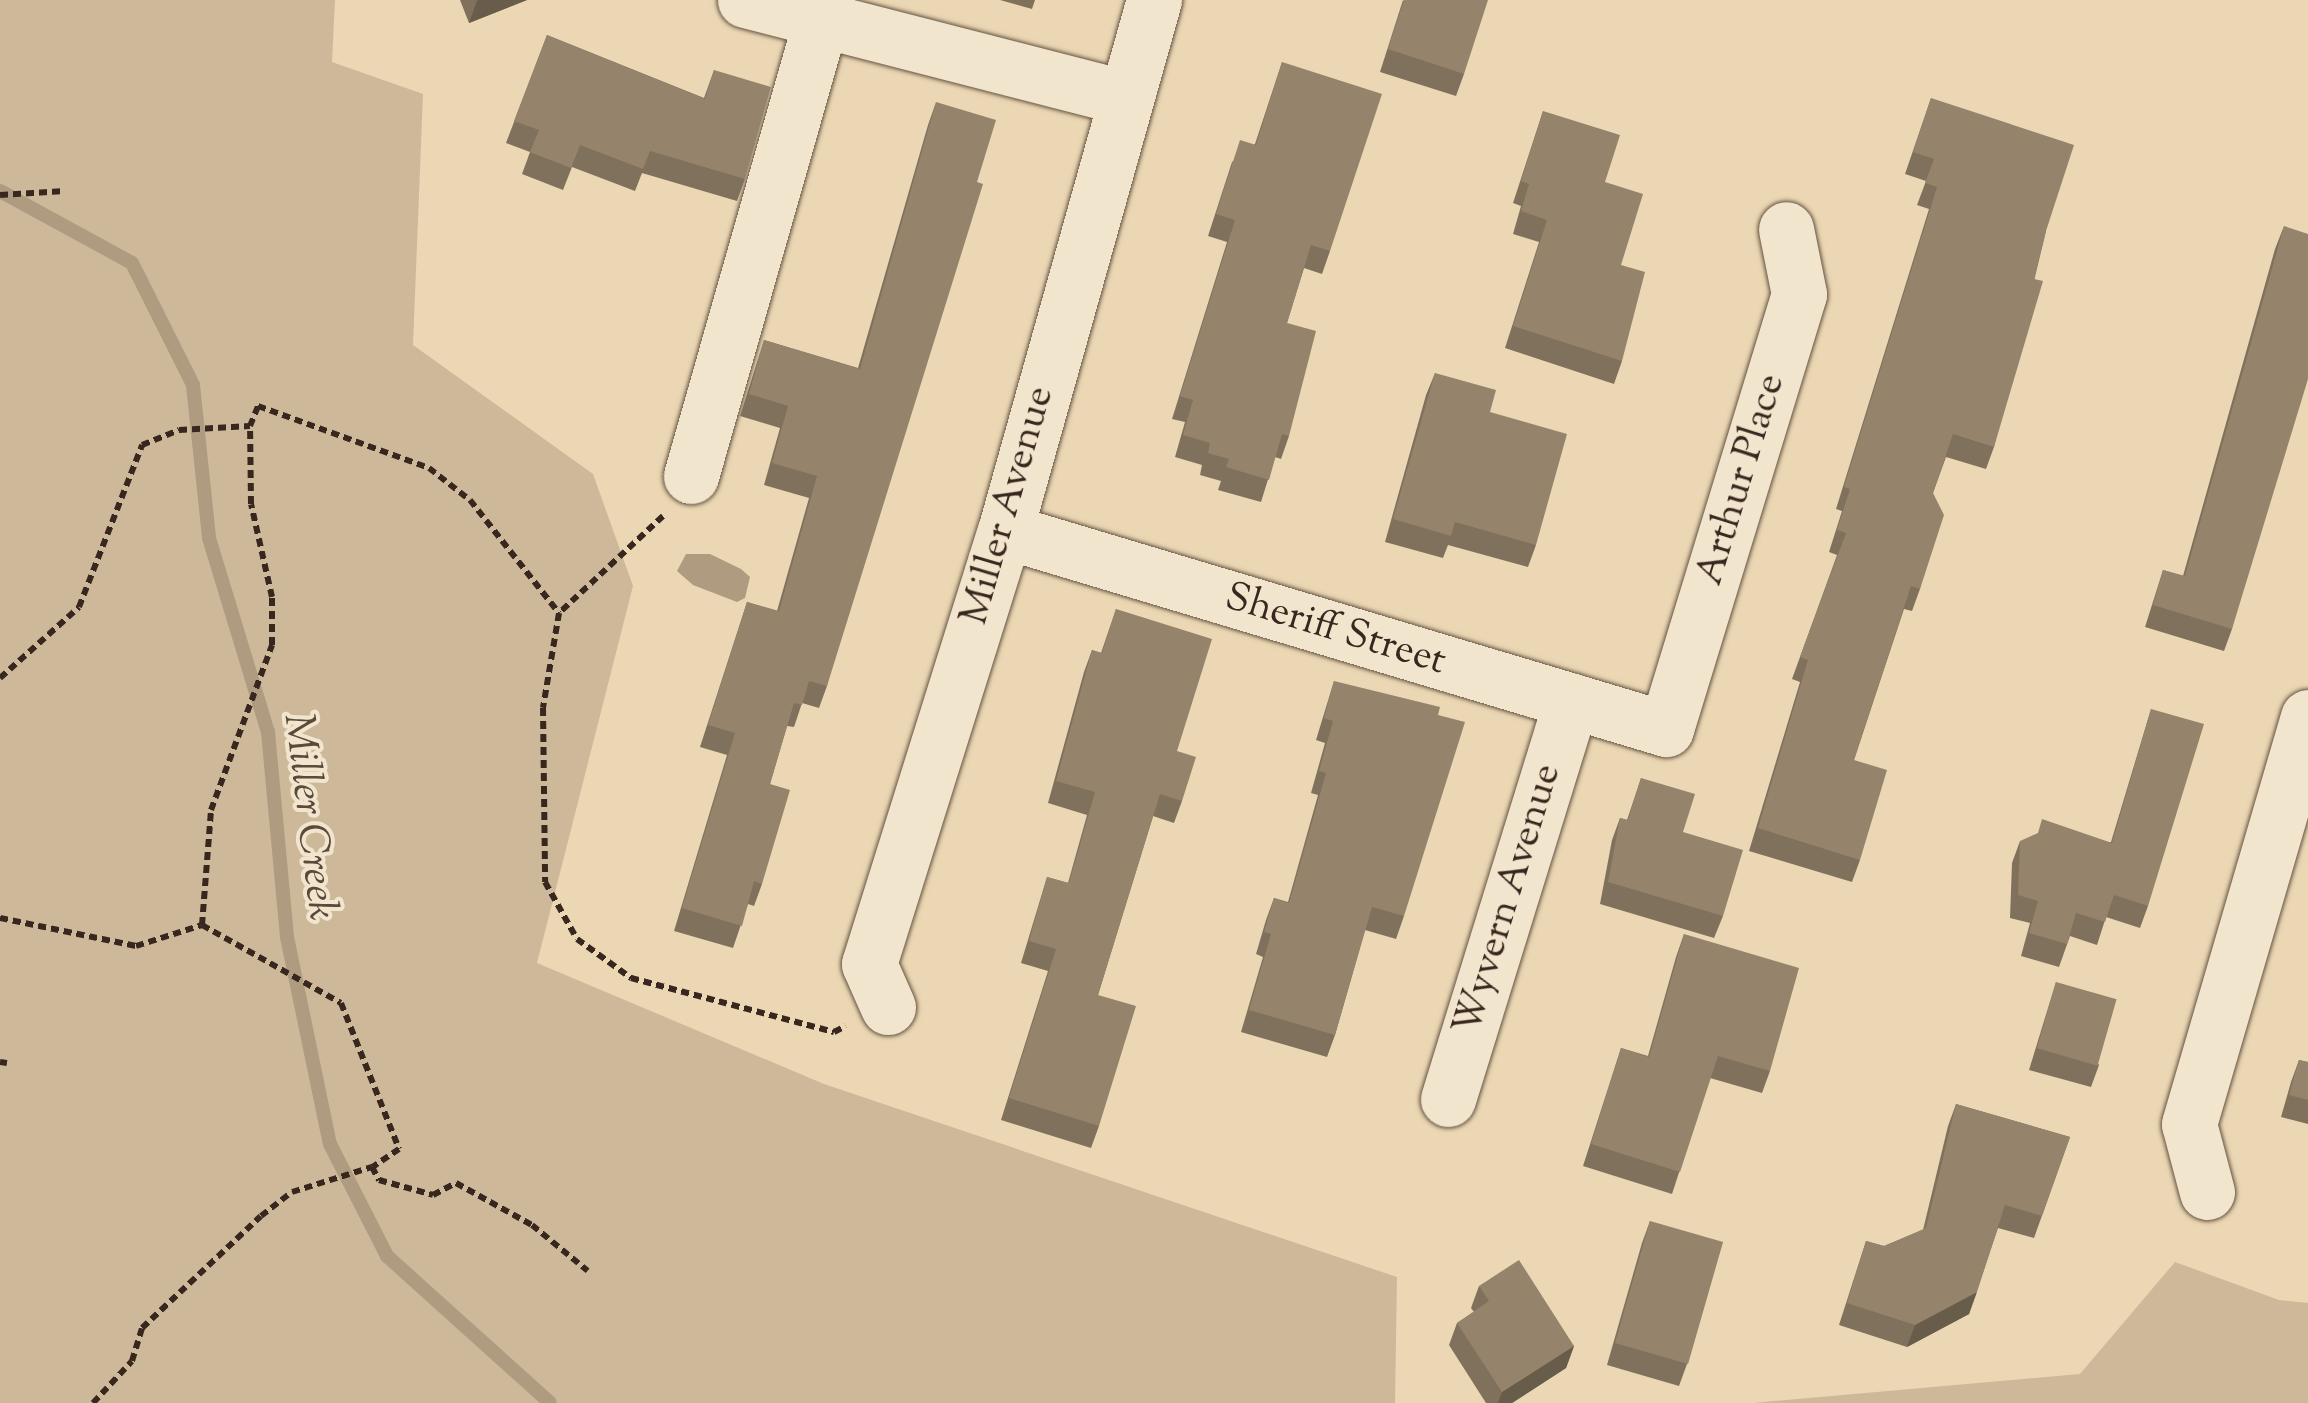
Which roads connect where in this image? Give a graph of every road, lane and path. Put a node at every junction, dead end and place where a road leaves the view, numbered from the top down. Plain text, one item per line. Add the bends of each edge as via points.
1 (745, 0) edge
2 (1154, 0) edge
3 (824, 10) edge
4 (1124, 97) junction
5 (65, 190) dead end
6 (0, 195) edge
7 (1786, 229) dead end
8 (250, 426) junction
9 (691, 476) joint
10 (1005, 531) junction
11 (559, 613) junction
12 (0, 678) edge
13 (1571, 701) junction
14 (2308, 717) edge
15 (1666, 729) joint
16 (0, 918) edge
17 (202, 924) junction
18 (888, 1007) joint
19 (1448, 1099) dead end
20 (372, 1167) junction
21 (2206, 1192) dead end
22 (588, 1271) dead end
23 (92, 1403) edge

1 - 3 street
2 - 4 street, Miller Avenue
3 - 4 street
3 - 9 street
4 - 10 street, Miller Avenue
5 - 6 path
7 - 15 street, Arthur Place via 1799,294
8 - 11 path via 258,406 429,468 470,500
8 - 12 path via 179,430 142,445 79,607
8 - 17 path via 251,504 272,597 272,645 211,810
9 - 11 path via 678,500
10 - 13 street, Sheriff Street
10 - 18 street, Miller Avenue via 869,964
11 - 18 path via 542,708 545,882 576,938 631,978 834,1032
13 - 15 street, Sheriff Street
13 - 19 street, Wyvern Avenue
14 - 21 street via 2189,1124
16 - 17 path via 136,946
17 - 20 path via 341,1003 400,1149
20 - 22 path via 379,1180 433,1195 456,1183 532,1224
20 - 23 path via 292,1192 261,1216 142,1328 132,1361

